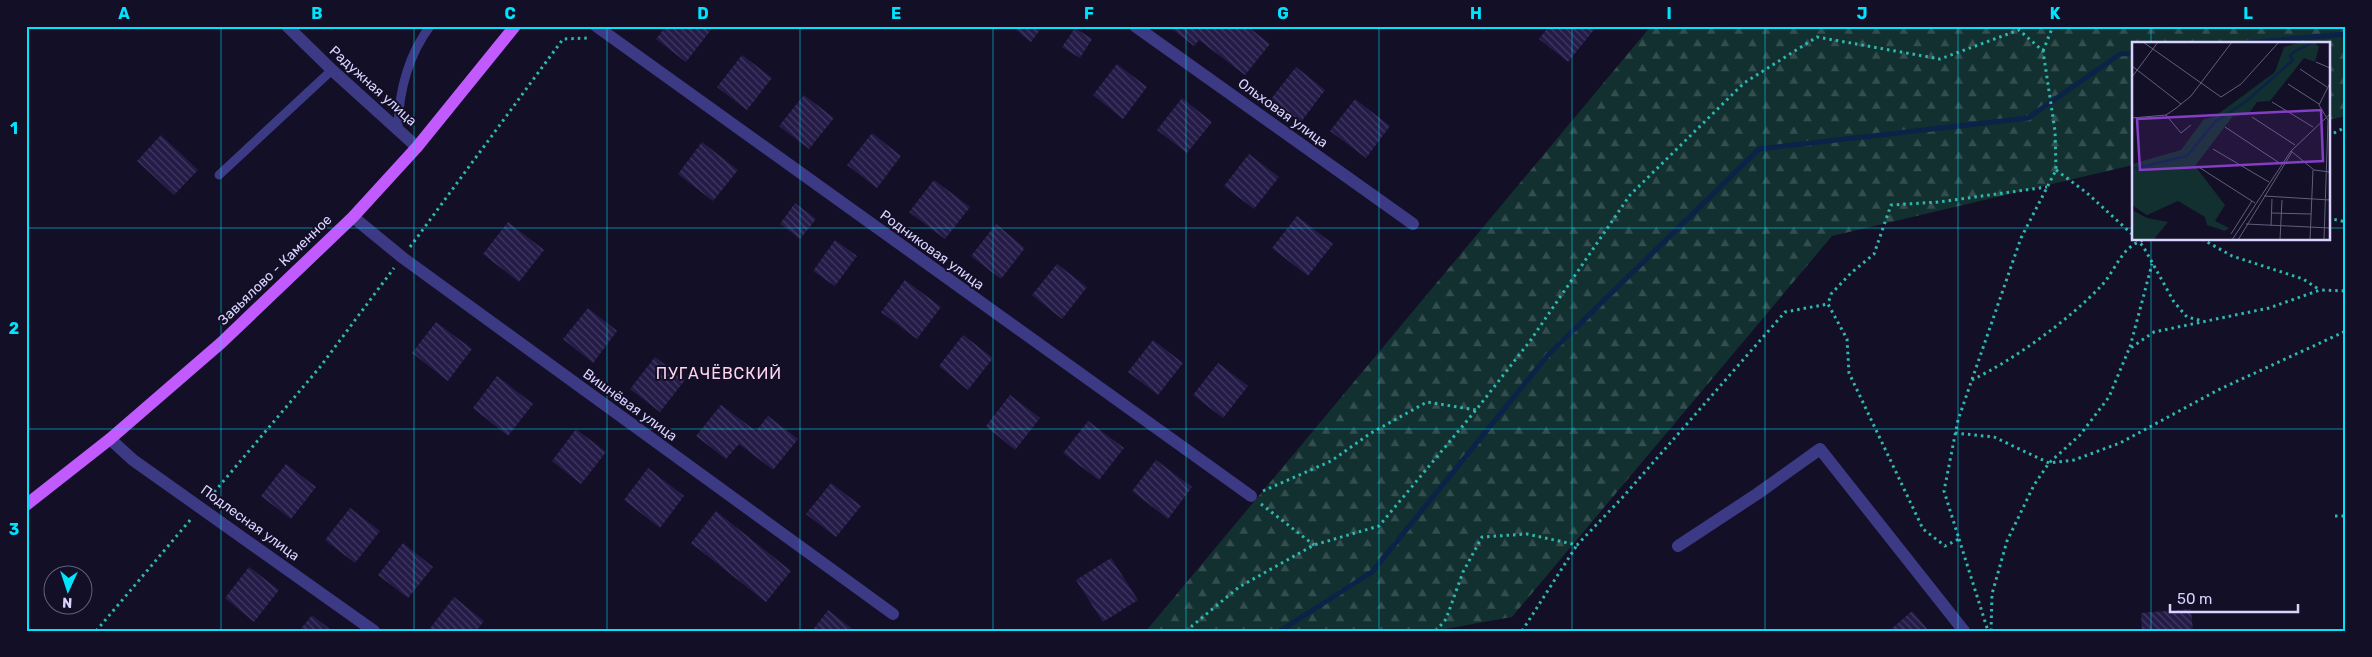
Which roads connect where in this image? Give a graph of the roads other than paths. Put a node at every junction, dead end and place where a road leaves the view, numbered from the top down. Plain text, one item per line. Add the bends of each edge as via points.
1 (287, 26) edge
2 (430, 26) edge
3 (516, 26) edge
4 (596, 26) edge
5 (1135, 26) edge
6 (332, 70) junction
7 (398, 127) junction
8 (417, 147) junction
9 (219, 175) dead end
10 (352, 217) junction
11 (1413, 224) dead end
12 (110, 439) junction
13 (1251, 496) road end
14 (26, 505) edge
15 (1678, 546) dead end
16 (893, 614) dead end
17 (374, 631) edge
18 (1964, 631) edge

1 - 6 street, Радужная улица
2 - 7 lane via 405,75
3 - 8 main road, Завьялово - Каменное
4 - 13 street, Родниковая улица
5 - 11 street, Ольховая улица
6 - 7 street, Радужная улица
6 - 9 lane
7 - 8 street, Радужная улица
8 - 10 main road, Завьялово - Каменное
10 - 12 main road, Завьялово - Каменное via 221,343
10 - 16 street, Вишнёвая улица via 402,258
12 - 14 main road, Завьялово - Каменное
12 - 17 street, Подлесная улица via 133,460
15 - 18 street via 1820,449

